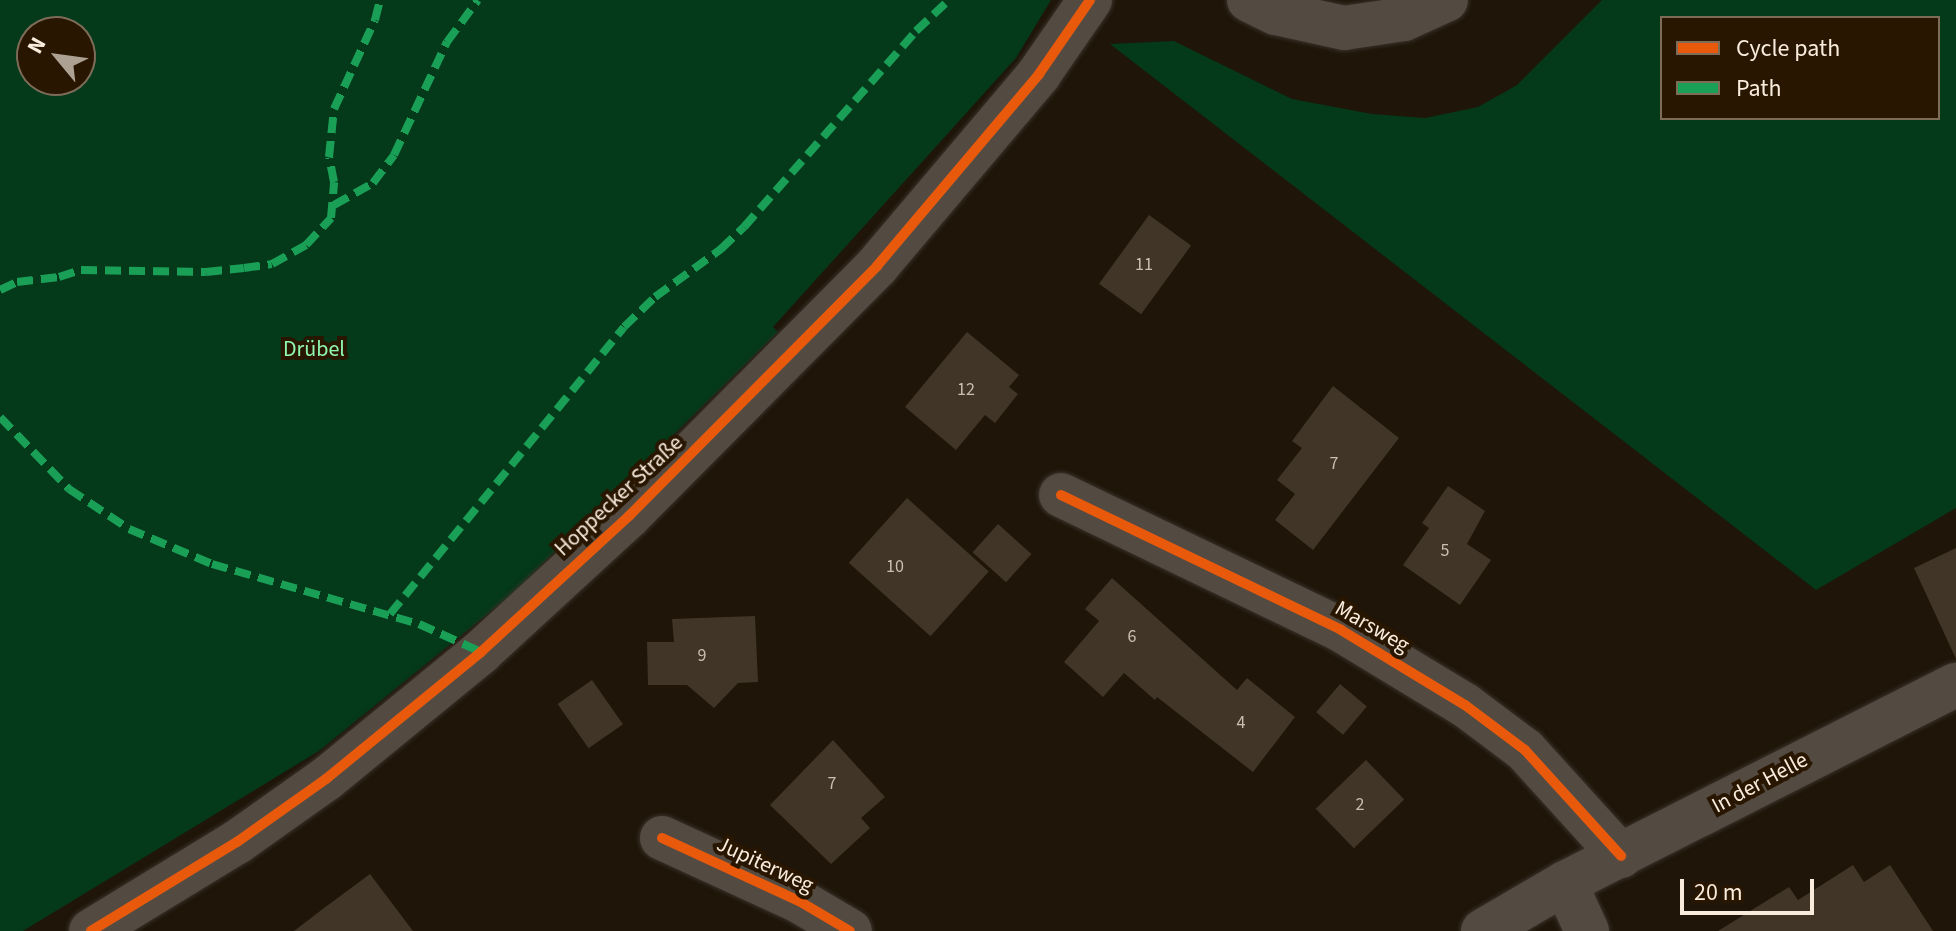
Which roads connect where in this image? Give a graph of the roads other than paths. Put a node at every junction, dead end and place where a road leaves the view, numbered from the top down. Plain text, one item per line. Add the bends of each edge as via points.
1 (1090, 0) edge
2 (1249, 0) edge
3 (1446, 0) edge
4 (1061, 495) dead end
5 (1956, 685) edge
6 (662, 838) dead end
7 (1621, 856) junction
8 (1565, 883) junction
9 (91, 931) edge
10 (850, 931) edge
11 (1483, 931) edge
12 (1587, 931) edge

1 - 9 street, Hoppecker Straße via 1039,74 877,266 629,516 481,652 326,779 237,842
2 - 3 street via 1276,13 1344,28 1404,19
4 - 7 street, Marsweg via 1341,630 1465,705 1525,750
5 - 7 street, In der Helle
6 - 10 street, Jupiterweg via 799,901
7 - 8 street, In der Helle
8 - 11 street, In der Helle
8 - 12 street

